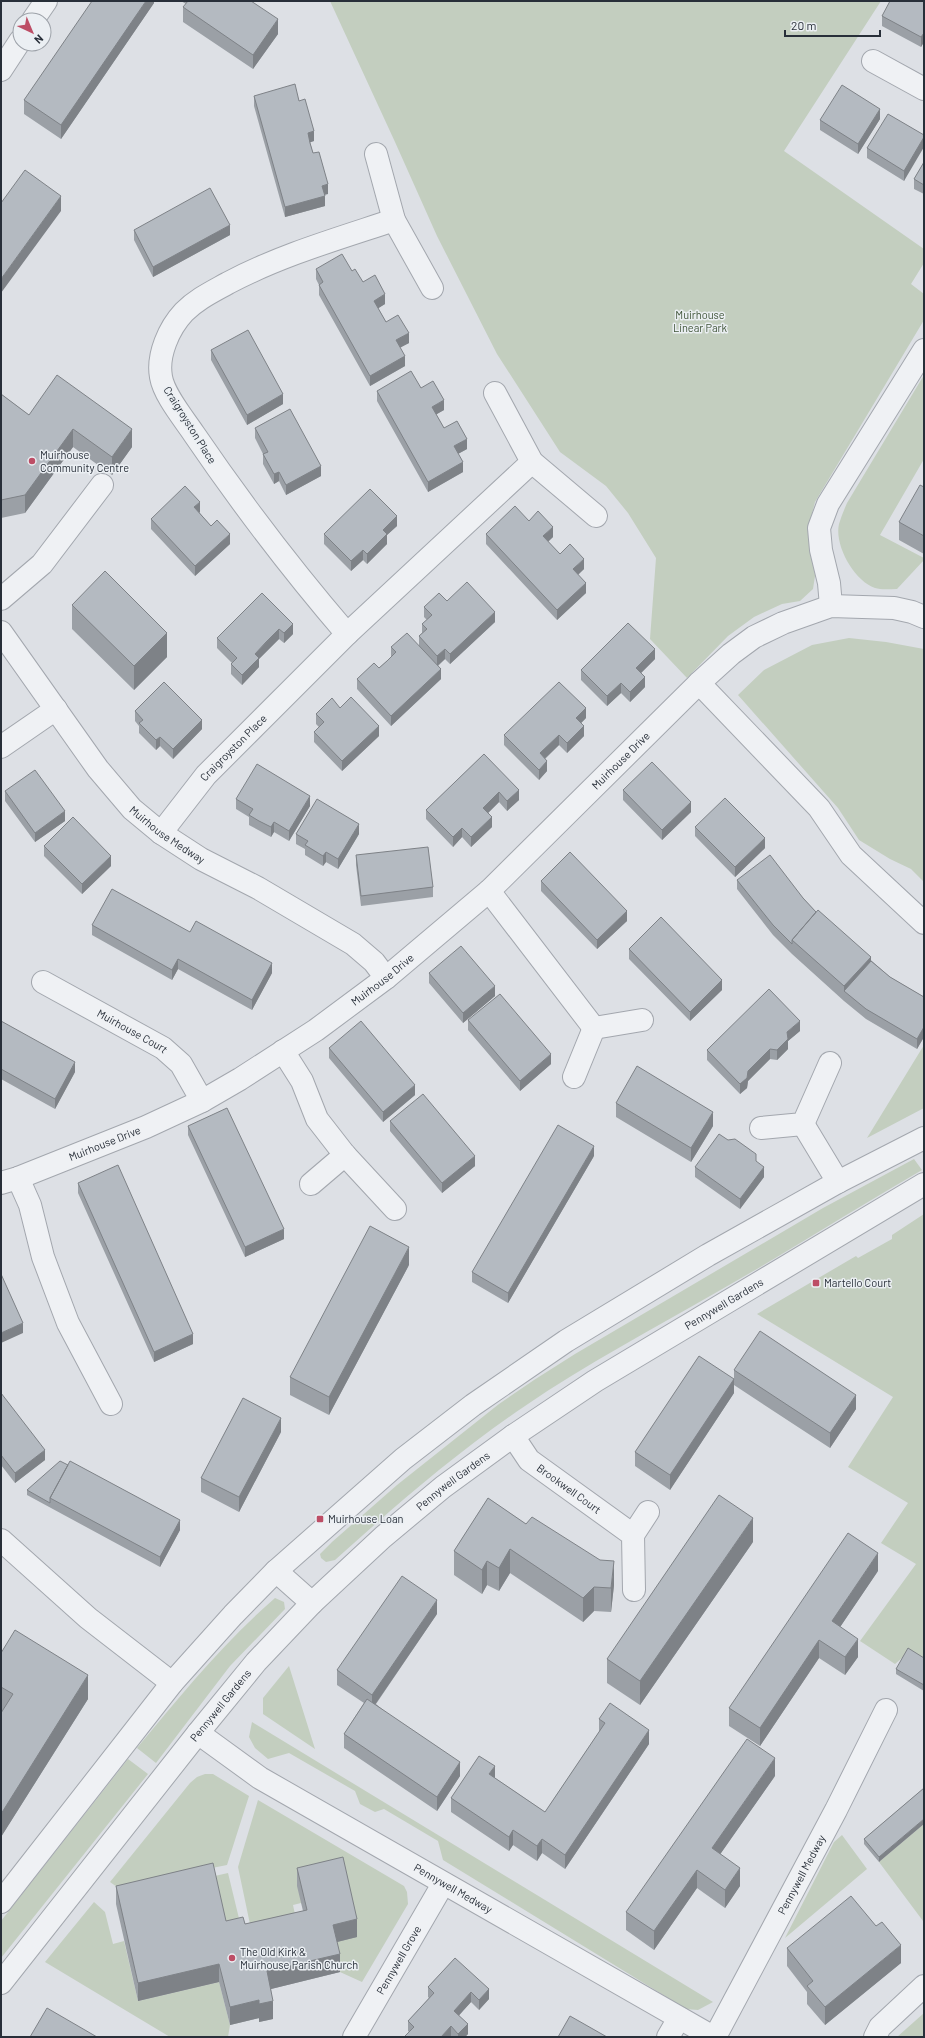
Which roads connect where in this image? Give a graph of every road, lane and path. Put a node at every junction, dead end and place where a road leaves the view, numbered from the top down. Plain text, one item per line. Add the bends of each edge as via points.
1 (46, 1) edge
2 (39, 12) edge
3 (13, 52) edge
4 (872, 61) dead end
5 (1, 70) edge
6 (924, 90) edge
7 (376, 154) dead end
8 (394, 220) junction
9 (432, 288) dead end
10 (924, 350) edge
11 (495, 393) dead end
12 (532, 462) junction
13 (102, 485) dead end
14 (596, 516) dead end
15 (1, 599) edge
16 (831, 606) junction
17 (924, 617) edge
18 (1, 632) edge
19 (347, 634) junction
20 (699, 683) junction
21 (56, 709) junction
22 (1, 747) edge
23 (162, 833) junction
24 (489, 891) junction
25 (924, 923) edge
26 (386, 978) junction
27 (43, 982) dead end
28 (642, 1020) dead end
29 (594, 1028) junction
30 (283, 1051) junction
31 (830, 1063) dead end
32 (574, 1077) dead end
33 (202, 1101) junction
34 (803, 1124) junction
35 (761, 1128) dead end
36 (924, 1138) edge
37 (345, 1155) junction
38 (10, 1180) edge
39 (838, 1182) junction
40 (311, 1184) dead end
41 (924, 1184) edge
42 (395, 1209) dead end
43 (111, 1404) dead end
44 (512, 1436) junction
45 (648, 1512) dead end
46 (633, 1535) junction
47 (1, 1540) edge
48 (276, 1571) junction
49 (634, 1590) dead end
50 (312, 1603) junction
51 (172, 1683) junction
52 (886, 1710) dead end
53 (198, 1733) junction
54 (443, 1884) junction
55 (1, 1902) edge
56 (1, 1983) edge
57 (924, 1986) edge
58 (679, 2018) junction
59 (354, 2037) edge
60 (668, 2037) edge
61 (714, 2037) edge
62 (875, 2037) edge

1 - 2 street
3 - 5 street
4 - 6 street
7 - 8 street
8 - 9 street
8 - 19 street, Craigroyston Place via 288,255 200,298 183,313 170,331 162,354 161,378 171,400 233,492
10 - 16 street via 828,504 819,528 820,550 829,583
11 - 12 street
12 - 14 street
12 - 19 street, Craigroyston Place
13 - 15 street via 42,564
16 - 17 street, Muirhouse Drive via 894,608
16 - 20 street, Muirhouse Drive via 783,623 754,637
18 - 21 street, Muirhouse Medway
19 - 23 street, Craigroyston Place via 206,774
20 - 24 street, Muirhouse Drive
20 - 25 street via 819,808 851,855
21 - 22 street
21 - 23 street, Muirhouse Medway via 98,769 132,808
23 - 26 street, Muirhouse Medway via 201,859 258,888 353,944 374,962
24 - 26 street, Muirhouse Drive
24 - 29 street
26 - 30 street, Muirhouse Drive
27 - 33 street, Muirhouse Court via 163,1048 181,1064
28 - 29 street
29 - 32 street
30 - 33 street, Muirhouse Drive
30 - 37 street via 302,1081 317,1119
31 - 34 street
33 - 38 street, Muirhouse Drive via 146,1128
34 - 35 street
34 - 39 street
36 - 39 street
37 - 40 street
37 - 42 street
38 - 43 street via 30,1205 42,1257 68,1323
39 - 48 street via 708,1255 566,1341 473,1405 403,1459
41 - 44 street, Pennywell Gardens via 595,1380
44 - 46 street, Brookwell Court via 529,1460
44 - 50 street, Pennywell Gardens via 443,1487 383,1537
45 - 46 street
46 - 49 street
47 - 51 street via 88,1618
48 - 50 street
48 - 51 street
50 - 53 street, Pennywell Gardens via 256,1662
51 - 55 street
52 - 61 street, Pennywell Medway via 836,1810
53 - 54 street, Pennywell Medway via 260,1778
53 - 56 street, Pennywell Gardens
54 - 58 street, Pennywell Medway
54 - 59 street, Pennywell Grove
57 - 62 street via 880,2027
58 - 60 street
58 - 61 street, Pennywell Medway

